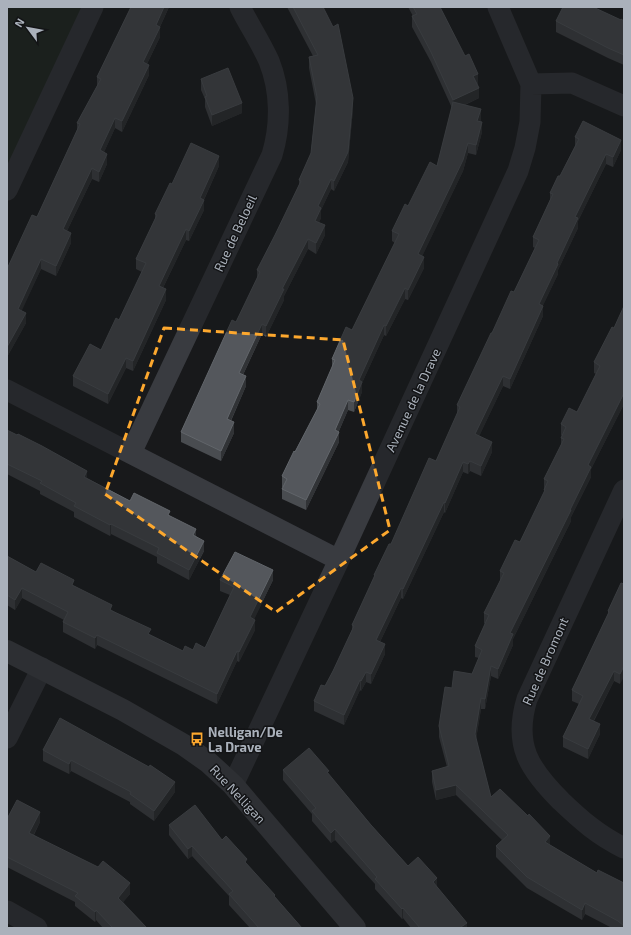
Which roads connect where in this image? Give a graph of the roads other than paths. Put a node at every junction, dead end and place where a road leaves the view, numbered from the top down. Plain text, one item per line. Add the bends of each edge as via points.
1 (92, 7) edge
2 (240, 7) edge
3 (498, 7) edge
4 (531, 84) junction
5 (624, 106) edge
6 (7, 190) edge
7 (7, 390) edge
8 (131, 453) junction
9 (624, 490) edge
10 (339, 560) junction
11 (7, 651) edge
12 (42, 668) junction
13 (7, 738) edge
14 (233, 785) junction
15 (624, 848) edge
16 (7, 911) edge
17 (37, 928) edge
18 (355, 928) edge

1 - 6 street
2 - 8 street, Rue de Beloeil via 269,61 275,82 278,101 277,138 272,155
3 - 4 street, Avenue de la Drave
4 - 5 street via 572,83
4 - 10 street, Avenue de la Drave via 530,122 518,171
7 - 8 street
8 - 10 street
9 - 15 street, Rue de Bromont via 527,699 522,714 521,730 527,758 544,784 593,830
10 - 14 street, Avenue de la Drave
11 - 12 street, Rue Nelligan
12 - 13 street
12 - 14 street, Rue Nelligan via 184,745 208,762
14 - 18 street, Rue Nelligan
16 - 17 street

